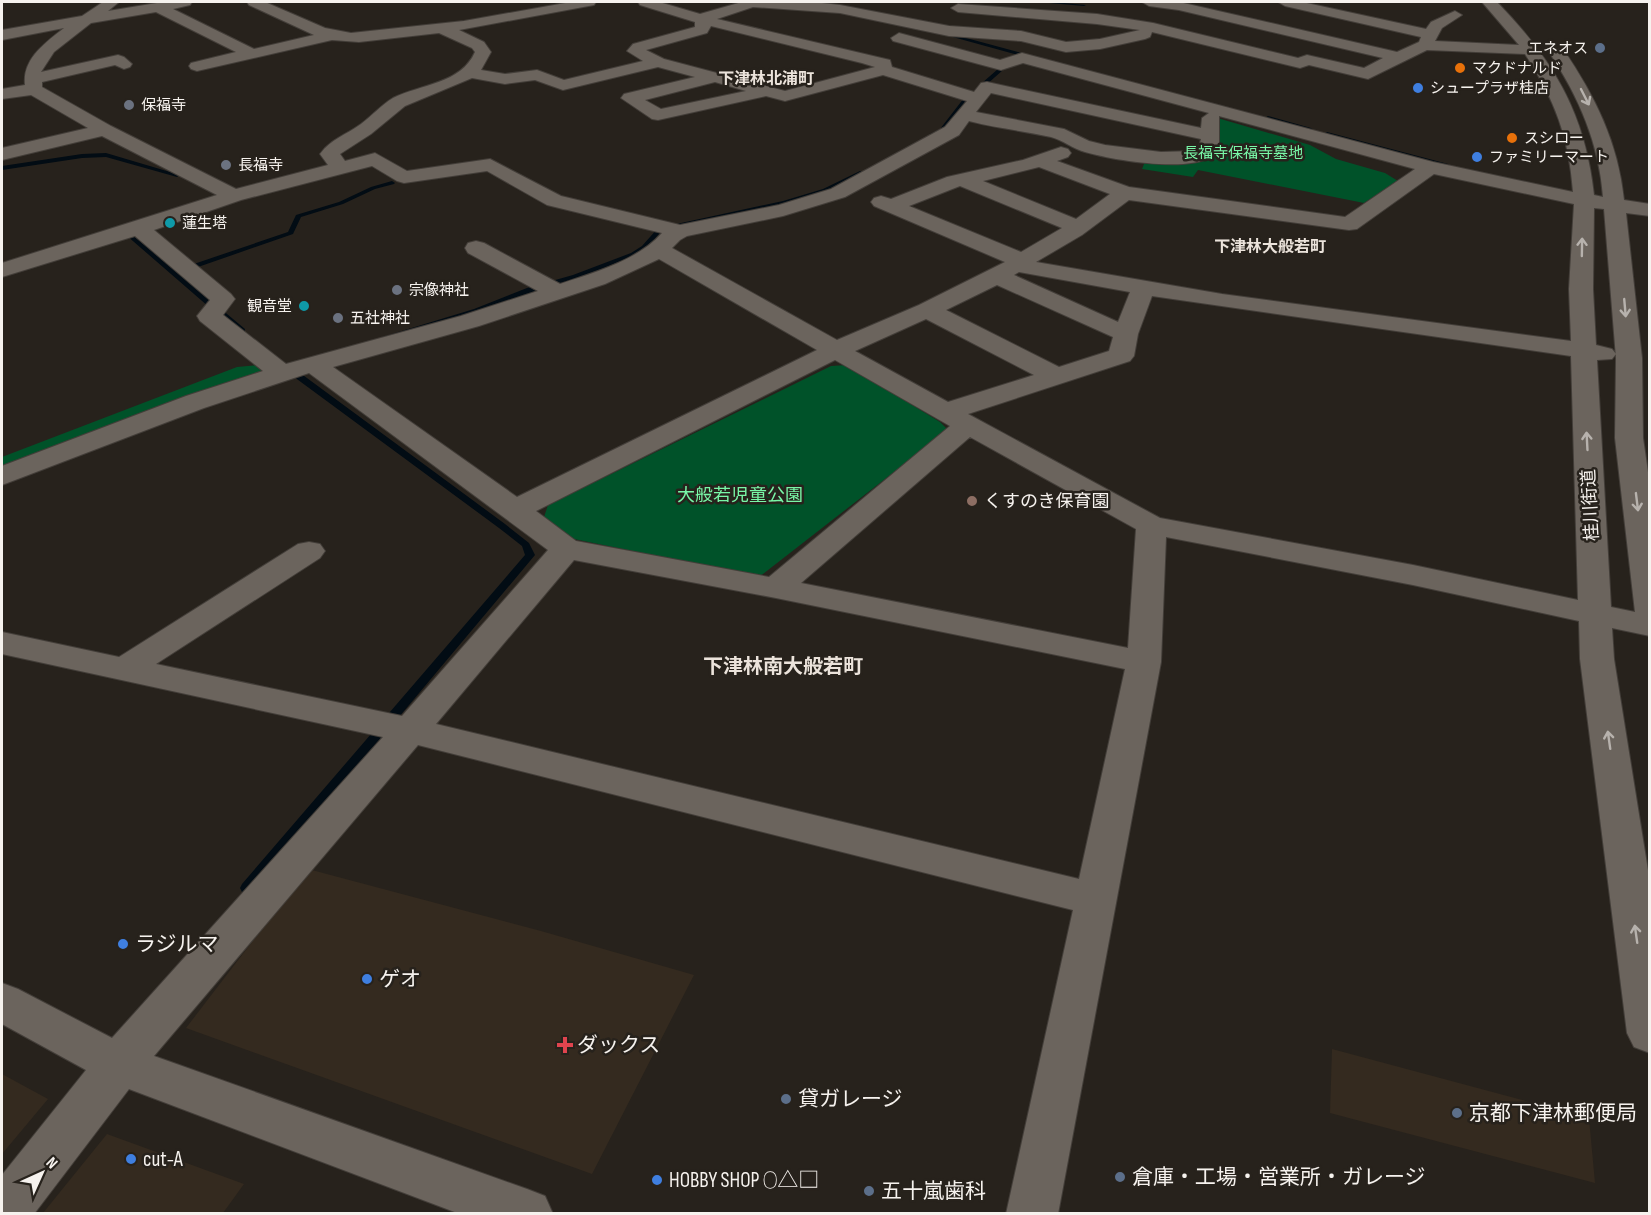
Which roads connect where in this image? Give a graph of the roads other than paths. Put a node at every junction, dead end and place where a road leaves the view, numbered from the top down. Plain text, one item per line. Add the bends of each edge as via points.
1 (112, 2) edge
2 (184, 2) edge
3 (287, 2) edge
4 (589, 2) edge
5 (645, 2) edge
6 (1149, 2) edge
7 (260, 4) edge
8 (801, 4) edge
9 (960, 4) edge
10 (1276, 4) edge
11 (158, 7) junction
12 (1432, 7) dead end
13 (730, 10) junction
14 (1492, 10) edge
15 (1455, 15) junction
16 (89, 19) junction
17 (700, 19) junction
18 (1235, 19) junction
19 (2, 21) edge
20 (795, 26) dead end
21 (921, 26) junction
22 (443, 29) junction
23 (21, 31) junction
24 (1164, 31) junction
25 (626, 34) dead end
26 (2, 35) edge
27 (331, 36) junction
28 (1187, 36) junction
29 (899, 38) junction
30 (1428, 40) junction
31 (652, 44) junction
32 (1532, 50) junction
33 (252, 54) junction
34 (1398, 57) junction
35 (862, 58) junction
36 (658, 62) junction
37 (124, 64) dead end
38 (196, 66) dead end
39 (883, 70) junction
40 (469, 73) junction
41 (712, 78) junction
42 (33, 84) junction
43 (768, 92) junction
44 (2, 94) edge
45 (972, 107) junction
46 (1221, 110) junction
47 (104, 130) junction
48 (1210, 135) junction
49 (1082, 145) junction
50 (2, 154) edge
51 (1040, 161) junction
52 (339, 167) junction
53 (1431, 167) junction
54 (961, 180) junction
55 (840, 187) junction
56 (1125, 194) junction
57 (234, 196) junction
58 (1584, 200) junction
59 (892, 206) junction
60 (1615, 206) junction
61 (1650, 210) edge
62 (1078, 226) junction
63 (139, 228) junction
64 (670, 241) junction
65 (476, 248) dead end
66 (1011, 267) junction
67 (2, 270) edge
68 (1143, 288) junction
69 (556, 291) junction
70 (927, 310) junction
71 (1126, 334) junction
72 (836, 350) junction
73 (1583, 350) junction
74 (1629, 358) junction
75 (298, 369) junction
76 (1056, 376) junction
77 (956, 419) junction
78 (2, 476) edge
79 (515, 510) junction
80 (1151, 525) junction
81 (566, 549) junction
82 (309, 551) dead end
83 (776, 588) junction
84 (1650, 610) edge
85 (1595, 615) junction
86 (1650, 626) edge
87 (2, 643) edge
88 (1144, 663) junction
89 (123, 670) junction
90 (392, 726) junction
91 (1095, 898) junction
92 (2, 1002) edge
93 (1650, 1033) edge
94 (119, 1064) junction
95 (2, 1214) edge
96 (526, 1214) edge
97 (1032, 1214) edge

1 - 16 street
2 - 11 street
3 - 7 street
4 - 22 street
5 - 17 street
6 - 18 street
7 - 27 street
8 - 13 street via 752,3
8 - 21 street
9 - 21 street via 946,17
9 - 24 street via 1097,19
10 - 18 street
10 - 30 street
11 - 16 street
11 - 33 street
12 - 15 street
13 - 17 street
13 - 20 street
14 - 15 street
14 - 32 street, 桂川街道
14 -> 60 street via 1562,58 1600,131 1611,169
15 - 30 street via 1436,26
16 - 23 street
16 - 42 street via 41,57 35,65
17 - 31 street via 704,24 702,30
17 - 35 street
18 - 28 street
18 - 34 street
19 - 23 street
21 - 24 street via 1021,36 1066,47
21 - 29 street
22 - 27 street via 365,37
22 - 40 street via 478,45 483,52 480,63
23 - 26 street
24 - 28 street
25 - 31 street
27 - 33 street
28 - 34 street via 1300,63 1307,60 1368,74
29 - 35 street
29 - 46 street via 1001,65 1022,58
30 - 32 street
30 - 34 street
31 - 36 street via 635,51
32 - 58 street, 桂川街道 via 1556,87 1575,137
33 - 38 street
35 - 39 street via 884,63
36 - 40 street via 563,85 537,75 505,79
36 - 41 street
37 - 42 street via 118,60
39 - 43 street via 785,96
39 - 45 street
40 - 52 street via 398,102 339,144 330,154
41 - 43 street
41 - 43 street via 630,98 658,115
42 - 44 street
42 - 47 street
45 - 48 street via 987,87
45 - 49 street via 992,123 1057,133
45 - 55 street via 952,131
46 - 48 street via 1212,115
46 - 53 street
47 - 50 street
47 - 57 street
48 - 49 street via 1211,143 1205,152 1191,158 1122,153
49 - 51 street
51 - 54 street
51 - 56 street
52 - 57 street
52 - 64 street via 375,159 404,177 490,165 554,201
53 - 56 street via 1349,224
53 - 58 street
54 - 59 street
54 - 62 street
55 - 59 street
55 - 64 street via 813,202
56 - 62 street
57 - 63 street
58 - 60 street
73 -> 58 street, 桂川街道
59 - 66 street
60 - 61 street
60 -> 74 street
62 - 66 street
63 - 67 street
63 - 75 street via 218,304 209,316
64 - 69 street via 644,259
64 - 72 street
65 - 69 street
66 - 68 street
66 - 70 street
66 - 71 street
68 - 71 street
68 - 73 street
69 - 75 street via 470,321
70 - 72 street
70 - 76 street
71 - 76 street via 1121,356
72 - 77 street
72 - 79 street
73 - 74 street
85 -> 73 street, 桂川街道
74 -> 84 street via 1629,438
75 - 78 street via 186,405
75 - 79 street
76 - 77 street
77 - 80 street
77 - 83 street
79 - 81 street
80 - 85 street via 1413,575
80 - 88 street
81 - 83 street
81 - 90 street
82 - 89 street
83 - 88 street
85 - 86 street
93 -> 85 street, 桂川街道
87 - 89 street
88 - 91 street
89 - 90 street
90 - 91 street
90 - 94 street
91 - 97 street
92 - 94 street
94 - 95 street
94 - 96 street

